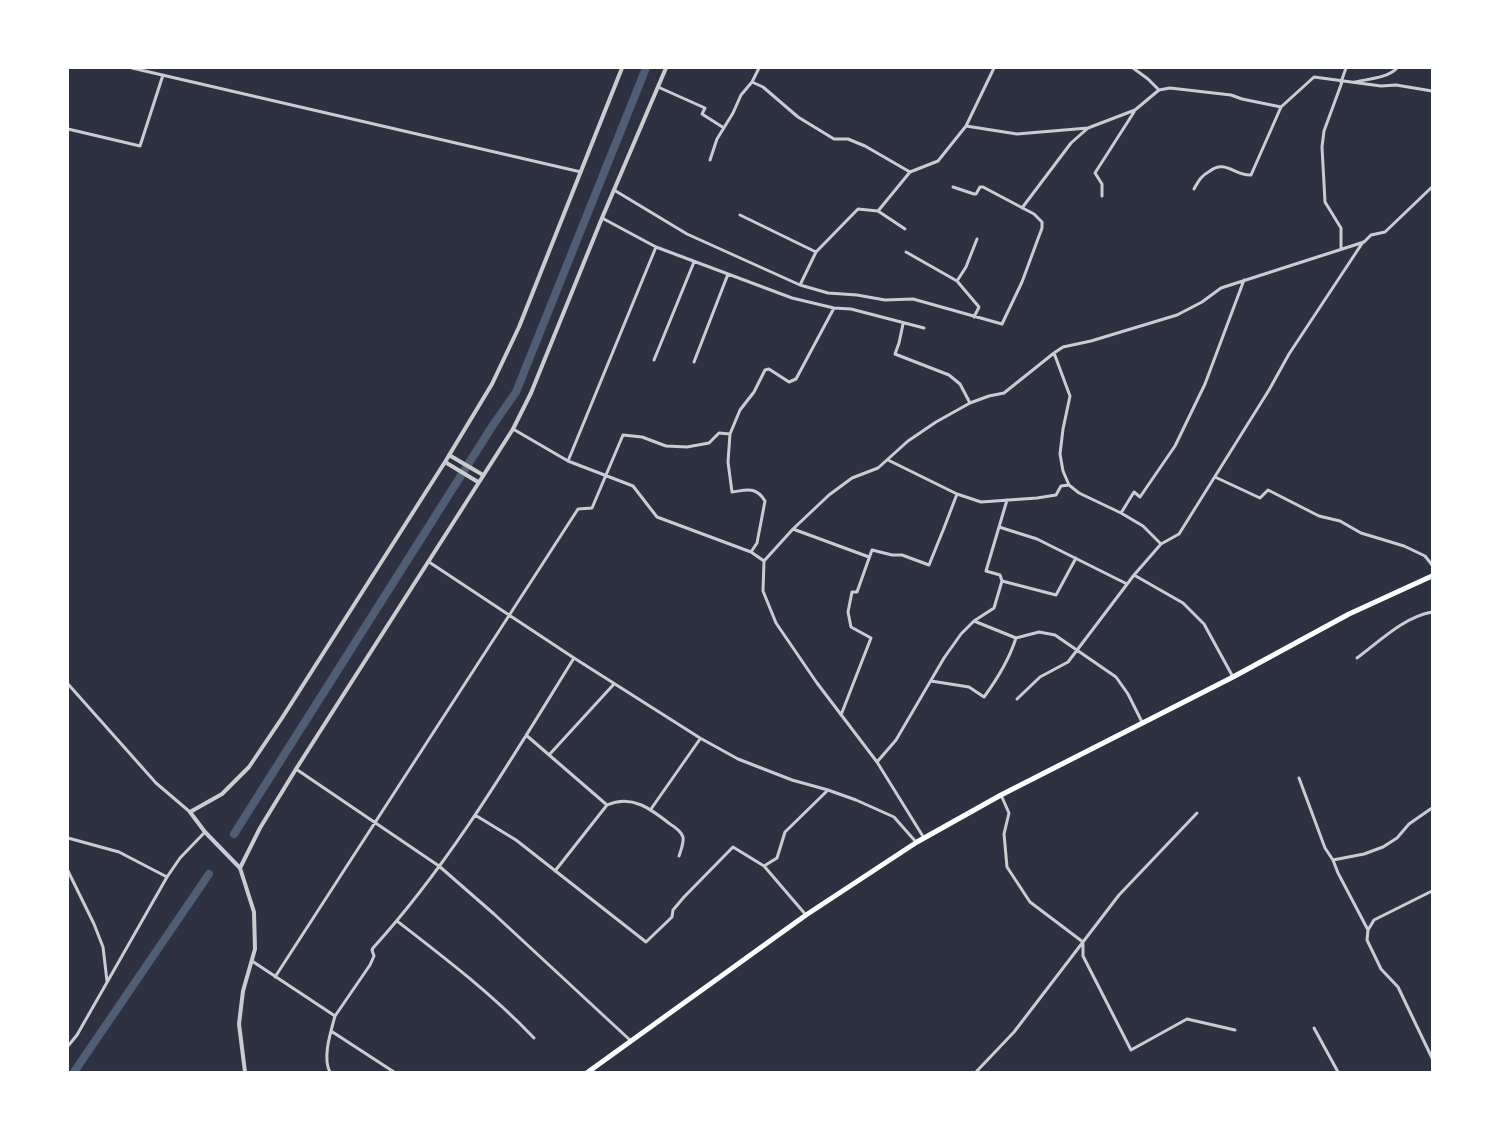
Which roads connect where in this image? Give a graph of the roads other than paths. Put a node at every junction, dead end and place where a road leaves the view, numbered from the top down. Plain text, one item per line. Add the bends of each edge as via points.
1 (132, 68) edge
2 (622, 68) edge
3 (666, 68) edge
4 (759, 68) edge
5 (994, 68) edge
6 (1132, 68) edge
7 (1346, 68) edge
8 (1397, 68) edge
9 (163, 75) junction
10 (752, 82) junction
11 (1342, 82) junction
12 (658, 87) junction
13 (1159, 90) junction
14 (1432, 91) edge
15 (1281, 107) junction
16 (1135, 110) junction
17 (966, 126) junction
18 (724, 128) junction
19 (1088, 128) junction
20 (68, 129) edge
21 (710, 160) dead end
22 (581, 172) junction
23 (910, 172) junction
24 (953, 187) dead end
25 (1432, 187) edge
26 (1194, 189) dead end
27 (614, 190) junction
28 (1102, 196) dead end
29 (1022, 208) junction
30 (878, 211) junction
31 (740, 215) dead end
32 (602, 218) junction
33 (905, 229) dead end
34 (977, 239) dead end
35 (1364, 242) junction
36 (656, 248) junction
37 (1341, 249) junction
38 (816, 252) junction
39 (906, 252) dead end
40 (694, 262) junction
41 (728, 274) junction
42 (1244, 280) junction
43 (957, 281) junction
44 (800, 285) junction
45 (834, 308) junction
46 (974, 317) junction
47 (903, 323) junction
48 (924, 328) dead end
49 (1054, 353) junction
50 (654, 360) dead end
51 (694, 362) dead end
52 (970, 403) junction
53 (513, 429) junction
54 (730, 435) junction
55 (449, 455) junction
56 (887, 460) junction
57 (568, 461) junction
58 (445, 462) junction
59 (483, 475) junction
60 (605, 475) junction
61 (1215, 477) junction
62 (478, 482) junction
63 (1066, 486) junction
64 (957, 494) junction
65 (1007, 500) junction
66 (1121, 513) junction
67 (999, 527) junction
68 (793, 529) junction
69 (1161, 544) junction
70 (751, 552) junction
71 (869, 557) junction
72 (1076, 558) junction
73 (427, 561) junction
74 (764, 561) junction
75 (1432, 565) edge
76 (1134, 575) junction
77 (1432, 576) edge
78 (1002, 581) junction
79 (1127, 584) junction
80 (1432, 612) edge
81 (510, 616) junction
82 (975, 621) junction
83 (1016, 638) junction
84 (1078, 650) junction
85 (574, 658) junction
86 (1357, 658) dead end
87 (1233, 677) junction
88 (931, 681) junction
89 (68, 684) edge
90 (614, 684) junction
91 (1017, 699) dead end
92 (841, 715) junction
93 (1142, 723) junction
94 (526, 735) junction
95 (700, 738) junction
96 (549, 755) junction
97 (877, 762) junction
98 (296, 769) junction
99 (1299, 778) dead end
100 (828, 790) junction
101 (1001, 795) junction
102 (607, 805) junction
103 (1432, 808) edge
104 (651, 809) junction
105 (190, 812) junction
106 (1197, 813) dead end
107 (475, 815) junction
108 (376, 822) junction
109 (205, 832) junction
110 (68, 838) edge
111 (924, 838) junction
112 (917, 842) junction
113 (679, 856) dead end
114 (1333, 860) junction
115 (440, 866) junction
116 (764, 866) junction
117 (240, 867) junction
118 (68, 871) edge
119 (555, 871) junction
120 (167, 877) junction
121 (1432, 891) edge
122 (806, 915) junction
123 (397, 921) junction
124 (1368, 930) junction
125 (1083, 942) junction
126 (252, 961) junction
127 (275, 977) junction
128 (107, 983) junction
129 (334, 1016) junction
130 (1314, 1028) dead end
131 (1235, 1030) dead end
132 (331, 1031) junction
133 (534, 1038) dead end
134 (631, 1041) junction
135 (68, 1046) edge
136 (1432, 1058) edge
137 (245, 1072) edge
138 (330, 1072) edge
139 (394, 1072) edge
140 (588, 1072) edge
141 (976, 1072) edge
142 (1338, 1072) edge

1 - 9 street
2 - 22 street
3 - 12 street
4 - 10 street
5 - 17 street
6 - 13 street
7 - 8 street via 1340,85 1375,78
9 - 20 street via 140,146
9 - 22 street
10 - 18 street
10 - 23 street via 834,139 848,139 865,146
11 - 14 street via 1396,84
11 - 15 street via 1314,77
11 - 37 street via 1322,147 1325,202 1341,228
12 - 18 street via 705,108 702,114
12 - 27 street
13 - 15 street via 1231,95
13 - 16 street
15 - 26 street via 1251,175 1215,166 1200,177
16 - 19 street
16 - 28 street via 1095,172 1102,184
17 - 19 street via 1017,134
17 - 23 street via 938,161
18 - 21 street
19 - 29 street via 1071,143
22 - 55 street via 519,327 492,384
23 - 30 street
24 - 29 street via 974,194 983,187
25 - 35 street via 1385,232
27 - 32 street
27 - 44 street via 687,234
29 - 46 street via 1034,214 1042,225 1022,282 1002,324
30 - 33 street
30 - 38 street via 858,209
31 - 38 street
32 - 36 street
32 - 53 street
34 - 43 street
35 - 37 street
35 - 61 street via 1288,354
36 - 40 street
36 - 57 street
37 - 42 street
38 - 44 street
39 - 43 street
40 - 41 street
40 - 50 street
41 - 45 street via 792,298
41 - 51 street
42 - 49 street via 1221,288 1177,315 1063,347
42 - 66 street via 1205,384 1175,446 1140,497 1134,492
43 - 46 street via 979,307
44 - 46 street via 828,293 913,299
45 - 47 street
45 - 54 street via 796,379 789,382 765,370 740,410
47 - 48 street
47 - 52 street via 895,354 949,375 960,384
49 - 52 street via 1004,393
49 - 63 street via 1070,396 1060,454
52 - 56 street via 908,441
53 - 57 street
53 - 59 street
54 - 60 street via 718,434 709,443 687,447 623,435
54 - 70 street via 732,492 750,489 765,501 757,543
55 - 58 street
55 - 59 street
56 - 64 street
56 - 68 street via 852,478
57 - 60 street
58 - 62 street
58 - 105 street via 249,767 222,794
59 - 62 street
60 - 70 street via 633,486 657,517
60 - 81 street via 592,508 578,509
61 - 69 street via 1179,534
61 - 75 street via 1260,498 1268,490 1319,516 1404,546 1425,556
62 - 73 street
63 - 65 street via 1056,495
63 - 66 street
64 - 65 street via 981,502
64 - 71 street via 929,565 872,550
65 - 67 street
66 - 69 street via 1143,526
67 - 72 street via 1037,539
67 - 78 street via 986,571 1000,575
68 - 71 street
68 - 74 street
69 - 76 street
70 - 74 street
71 - 92 street via 857,592 850,597 848,612 851,627 871,638
72 - 78 street via 1056,595
72 - 79 street
73 - 81 street
73 - 98 street
74 - 92 street via 762,591 777,623
76 - 79 street
76 - 87 street via 1183,603 1204,624
77 - 87 main road via 1349,614
78 - 82 street via 994,608
79 - 84 street
80 - 86 street via 1420,615
81 - 85 street
81 - 108 street
82 - 83 street
82 - 88 street via 944,657
83 - 84 street via 1039,632 1055,635
83 - 88 street via 1010,658 984,698 969,687
84 - 91 street via 1068,662 1040,677
84 - 93 street via 1116,677
85 - 90 street
85 - 94 street
87 - 93 main road
88 - 97 street via 896,740
89 - 105 street via 156,783
90 - 95 street
90 - 96 street
92 - 97 street
93 - 101 main road
94 - 96 street
94 - 107 street
95 - 100 street via 738,759
95 - 104 street
96 - 102 street
97 - 111 street
98 - 108 street
98 - 117 street
99 - 114 street via 1324,848
100 - 112 street via 894,817
100 - 116 street via 785,832 777,858
101 - 111 main road
101 - 125 street via 1009,813 1004,834 1007,867 1030,902
102 - 104 street via 628,801
102 - 119 street
103 - 114 street via 1383,847
104 - 113 street via 683,836
105 - 109 street
106 - 125 street via 1119,895
107 - 115 street
107 - 119 street via 516,840
108 - 115 street
108 - 127 street
109 - 117 street
109 - 120 street
110 - 120 street via 119,852
111 - 112 main road
112 - 122 main road
114 - 124 street
115 - 123 street
115 - 134 street
116 - 119 street via 733,847 646,942
116 - 122 street
117 - 126 street via 254,912
118 - 128 street via 103,947
120 - 128 street
121 - 124 street via 1374,920
122 - 134 main road
123 - 129 street via 373,948 370,965
123 - 133 street via 467,975
124 - 136 street via 1367,940 1381,969 1398,987
125 - 131 street via 1083,956 1131,1050 1187,1019
125 - 141 street via 1014,1032
126 - 127 street
126 - 137 street via 239,1024
127 - 129 street
128 - 135 street
129 - 132 street
130 - 142 street
132 - 138 street via 327,1068
132 - 139 street
134 - 140 main road

